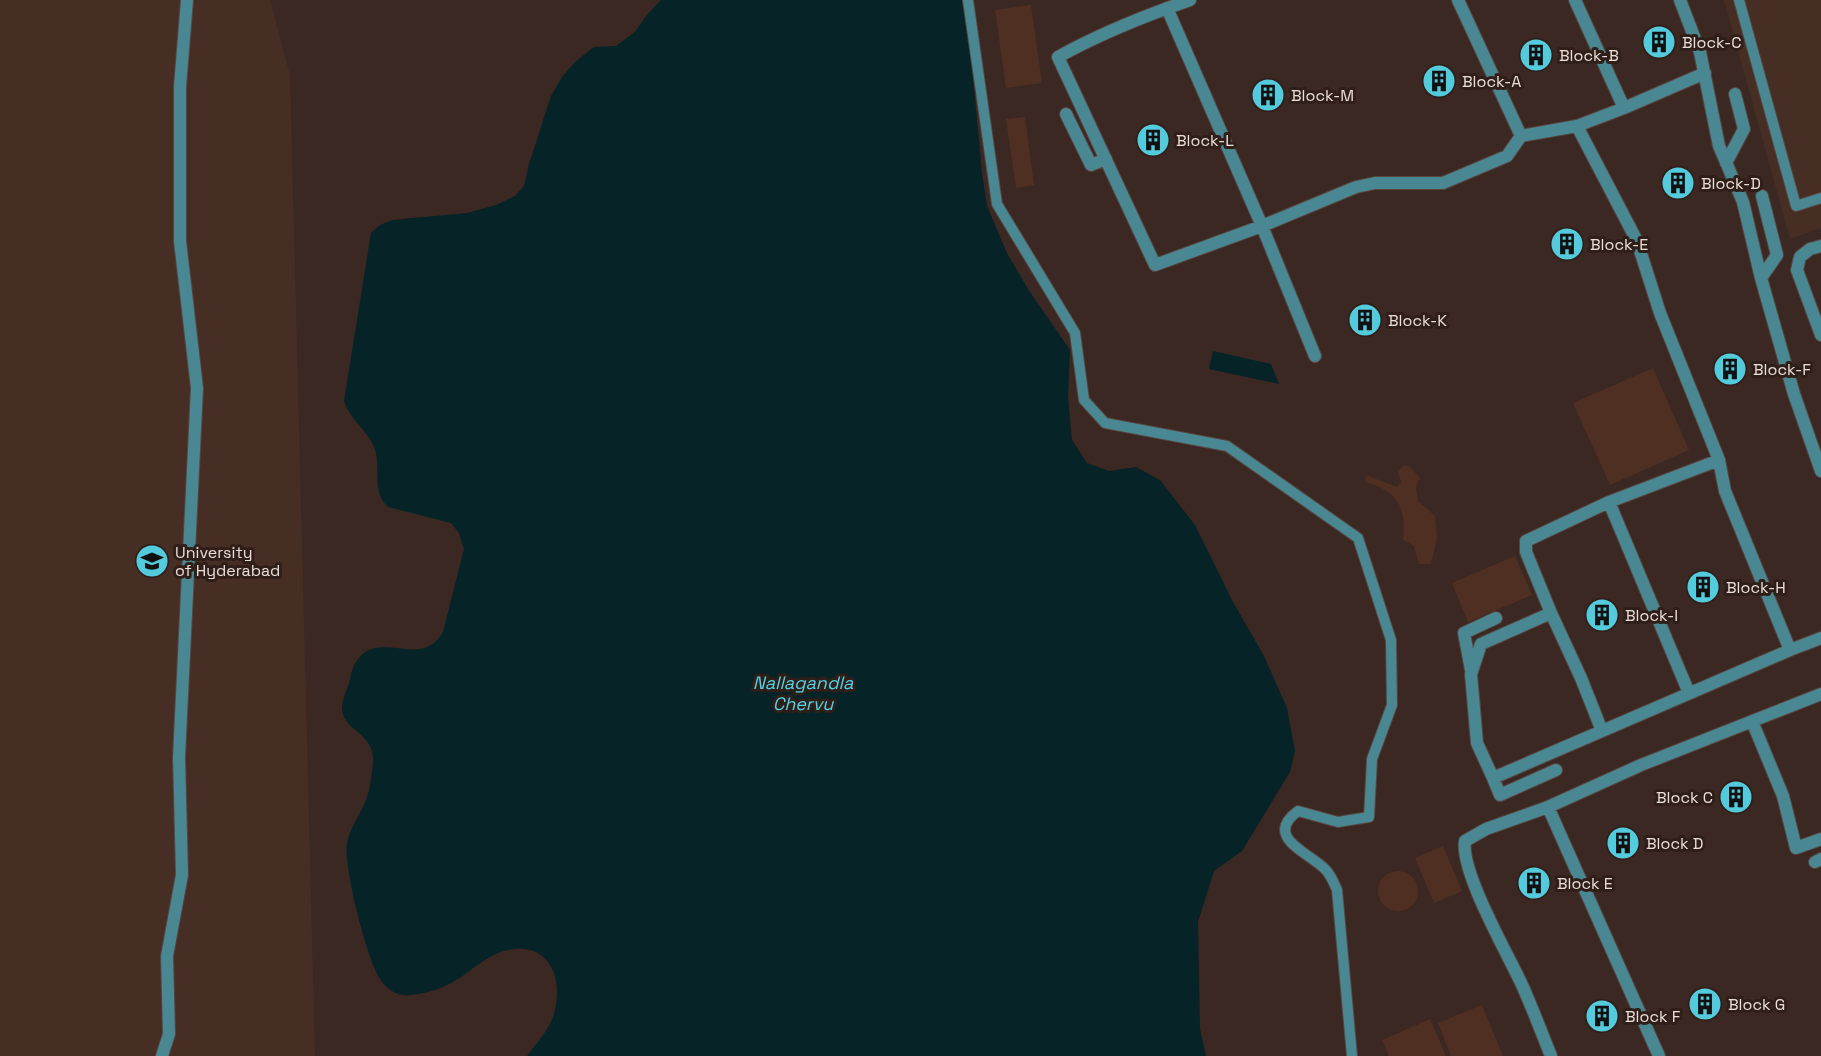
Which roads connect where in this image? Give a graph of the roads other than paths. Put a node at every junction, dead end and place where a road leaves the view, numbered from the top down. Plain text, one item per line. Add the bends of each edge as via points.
1 (187, 0) edge
2 (968, 0) edge
3 (1190, 0) edge
4 (1458, 0) edge
5 (1575, 0) edge
6 (1739, 0) edge
7 (1682, 1) edge
8 (1167, 8) junction
9 (1705, 73) junction
10 (1735, 94) dead end
11 (1624, 108) junction
12 (1066, 114) dead end
13 (1577, 126) junction
14 (1521, 136) junction
15 (1106, 159) junction
16 (1726, 164) junction
17 (1762, 196) dead end
18 (1821, 198) edge
19 (1262, 226) junction
20 (1821, 246) edge
21 (1761, 278) junction
22 (1821, 335) edge
23 (1315, 356) dead end
24 (1719, 460) junction
25 (1821, 471) edge
26 (1609, 502) junction
27 (1551, 613) junction
28 (1496, 618) dead end
29 (1821, 638) edge
30 (1790, 650) junction
31 (1471, 674) junction
32 (1689, 693) junction
33 (1821, 694) edge
34 (1752, 721) junction
35 (1602, 731) junction
36 (1556, 770) dead end
37 (1493, 778) junction
38 (1548, 807) junction
39 (1821, 839) edge
40 (162, 1056) edge
41 (1352, 1056) edge
42 (1551, 1056) edge
43 (1659, 1056) edge

1 - 40 street via 180,87 180,241 196,388 179,757 182,875 167,956 169,1034
2 - 41 lane via 997,204 1075,333 1084,400 1105,423 1227,446 1358,538 1392,640 1392,705 1372,759 1369,817 1338,822 1298,811 1286,823 1285,830 1291,843 1326,870 1337,890
3 - 8 street
4 - 14 street
5 - 11 street
6 - 18 lane via 1796,206
7 - 9 street
8 - 15 street via 1095,36 1058,57
8 - 19 street
9 - 11 street
9 - 16 street
10 - 16 street via 1744,129
11 - 13 street
12 - 15 street via 1091,165
13 - 14 street
13 - 24 street via 1637,241 1660,313
14 - 19 street via 1507,156 1443,183 1375,183 1356,187
15 - 19 street via 1155,265
16 - 21 street via 1743,202
17 - 21 street via 1777,255
19 - 23 street
20 - 22 street via 1800,257 1797,270
21 - 25 street
24 - 26 street
24 - 30 street via 1725,491
26 - 27 street via 1526,541
26 - 32 street
27 - 31 street via 1481,644
27 - 35 street
28 - 31 street via 1464,633
29 - 30 street
30 - 32 street
31 - 37 street via 1477,743
32 - 35 street
33 - 34 street
34 - 38 street
34 - 39 street via 1783,796 1796,848
35 - 37 street
36 - 37 street via 1500,795
38 - 42 street via 1486,829 1465,842 1463,851
38 - 43 street

